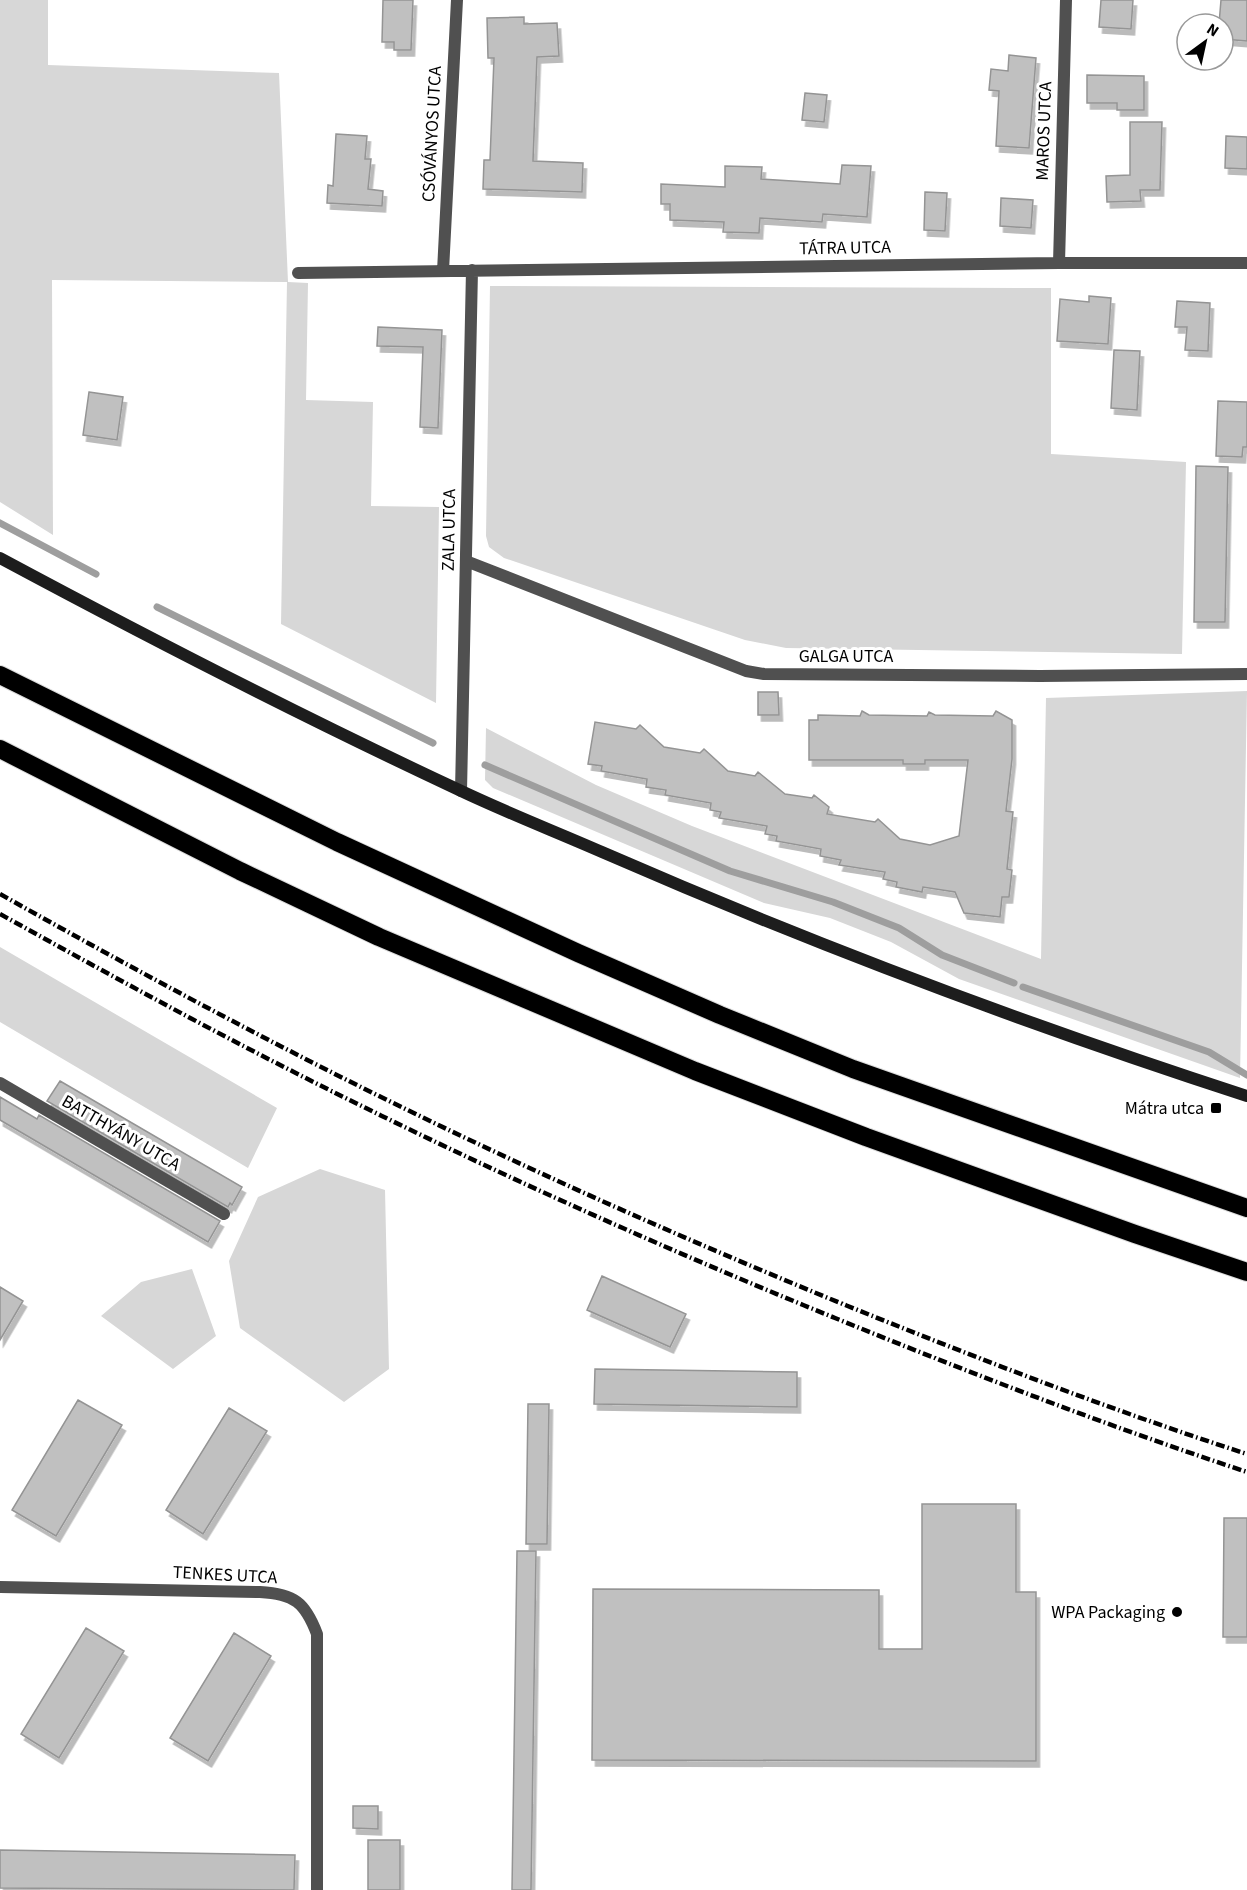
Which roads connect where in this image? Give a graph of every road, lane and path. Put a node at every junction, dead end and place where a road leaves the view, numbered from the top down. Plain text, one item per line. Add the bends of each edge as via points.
1 (457, 0) edge
2 (1066, 0) edge
3 (1059, 263) junction
4 (1247, 263) edge
5 (472, 270) junction
6 (443, 271) junction
7 (298, 273) dead end
8 (0, 558) edge
9 (466, 561) junction
10 (1247, 674) edge
11 (0, 675) edge
12 (0, 749) edge
13 (461, 791) junction
14 (0, 1083) edge
15 (1247, 1096) edge
16 (1247, 1208) edge
17 (224, 1214) dead end
18 (1247, 1272) edge
19 (0, 1587) edge
20 (316, 1890) edge

1 - 6 street, CSÓVÁNYOS UTCA
2 - 3 street, MAROS UTCA
3 - 4 street, TÁTRA UTCA
3 - 5 street, TÁTRA UTCA
5 - 6 street, TÁTRA UTCA
5 - 9 street, ZALA UTCA
6 - 7 street
8 - 13 street via 228,678
9 - 10 street, GALGA UTCA via 764,674
9 - 13 street, ZALA UTCA
11 - 16 highway via 337,842 720,1015 864,1072
12 - 18 highway via 368,932 695,1071 866,1137
13 - 15 street via 815,942
14 - 17 street, BATTHYÁNY UTCA
19 - 20 street, TENKES UTCA via 280,1593 298,1602 310,1615 317,1635

